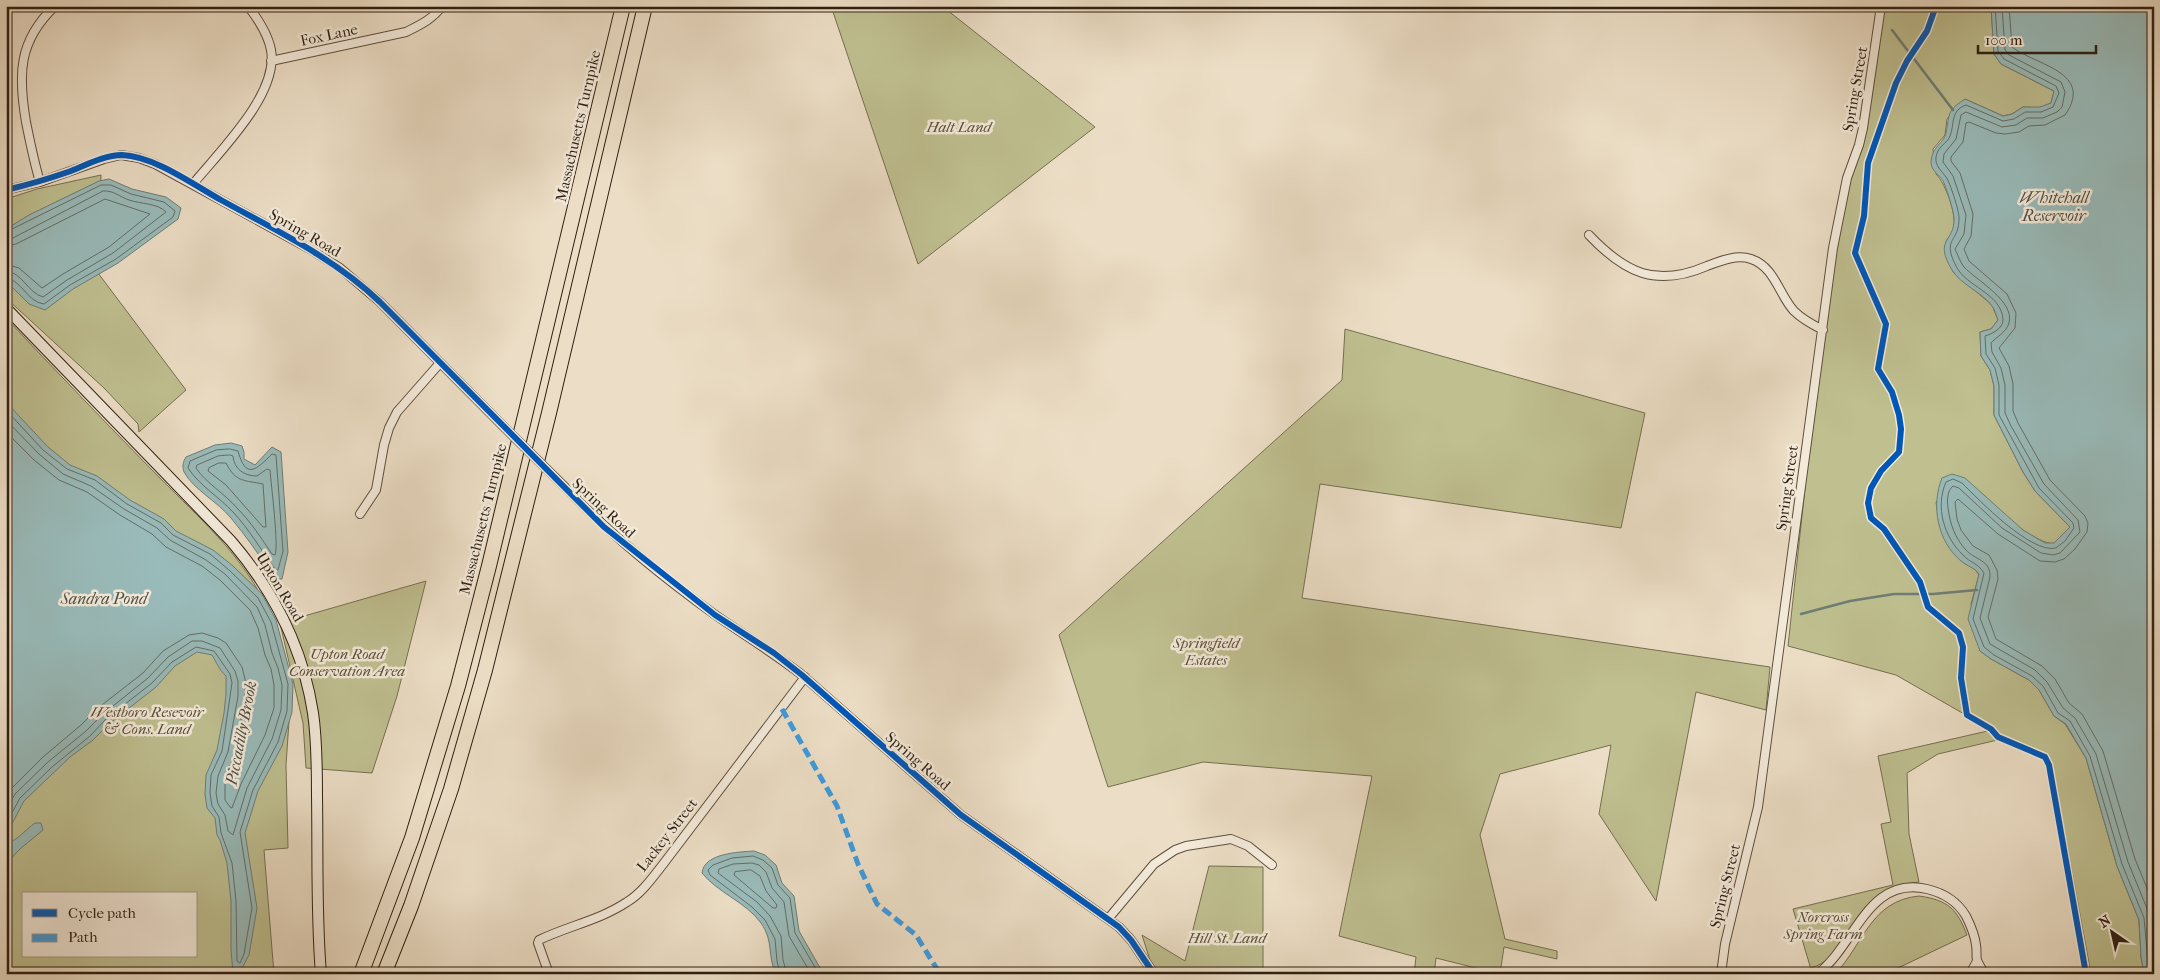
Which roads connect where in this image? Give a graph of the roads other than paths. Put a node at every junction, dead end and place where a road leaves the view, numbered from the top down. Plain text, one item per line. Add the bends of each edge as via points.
1 (55, 6) edge
2 (248, 6) edge
3 (442, 6) edge
4 (623, 6) edge
5 (645, 6) edge
6 (1881, 6) edge
7 (271, 61) junction
8 (40, 182) junction
9 (193, 184) junction
10 (6, 190) edge
11 (1589, 235) dead end
12 (6, 308) edge
13 (1823, 330) junction
14 (440, 363) junction
15 (360, 514) dead end
16 (805, 677) junction
17 (1272, 865) dead end
18 (1108, 919) junction
19 (1978, 961) junction
20 (321, 974) edge
21 (361, 974) edge
22 (384, 974) edge
23 (549, 974) edge
24 (1154, 974) edge
25 (1721, 974) edge
26 (1817, 974) edge
27 (1970, 974) edge
28 (1984, 974) edge

1 - 8 street via 35,29 27,45 20,79 31,149
2 - 7 street via 266,35 272,52
3 - 7 street, Fox Lane via 429,20 406,32
4 - 21 highway, Massachusetts Turnpike via 454,703 412,838
5 - 22 highway via 549,413 462,756 435,840
6 - 13 street, Spring Street via 1863,128 1847,178 1836,230
7 - 9 street via 267,86 258,102
8 - 9 street, Spring Road via 122,155 155,164
8 - 10 street, Spring Road
9 - 14 street, Spring Road via 340,268 374,296
11 - 13 street via 1617,261 1649,276 1684,275 1734,258 1751,259 1766,268 1794,312
12 - 20 main road, Upton Road via 225,534 253,568 288,630 306,679 314,723
13 - 25 street, Spring Street via 1758,807 1725,944
14 - 15 street via 397,412 384,445 376,490
14 - 16 street, Spring Road, bridge via 604,528 715,615
16 - 18 street, Spring Road via 961,815
16 - 23 street, Lackey Street via 641,890 612,910 539,940
17 - 18 street via 1248,846 1231,839 1186,846 1154,864
18 - 24 street, Spring Road via 1131,940
19 - 26 street via 1976,943 1966,917 1953,899 1916,886 1890,892 1874,903 1834,958
19 - 27 street
19 - 28 street

